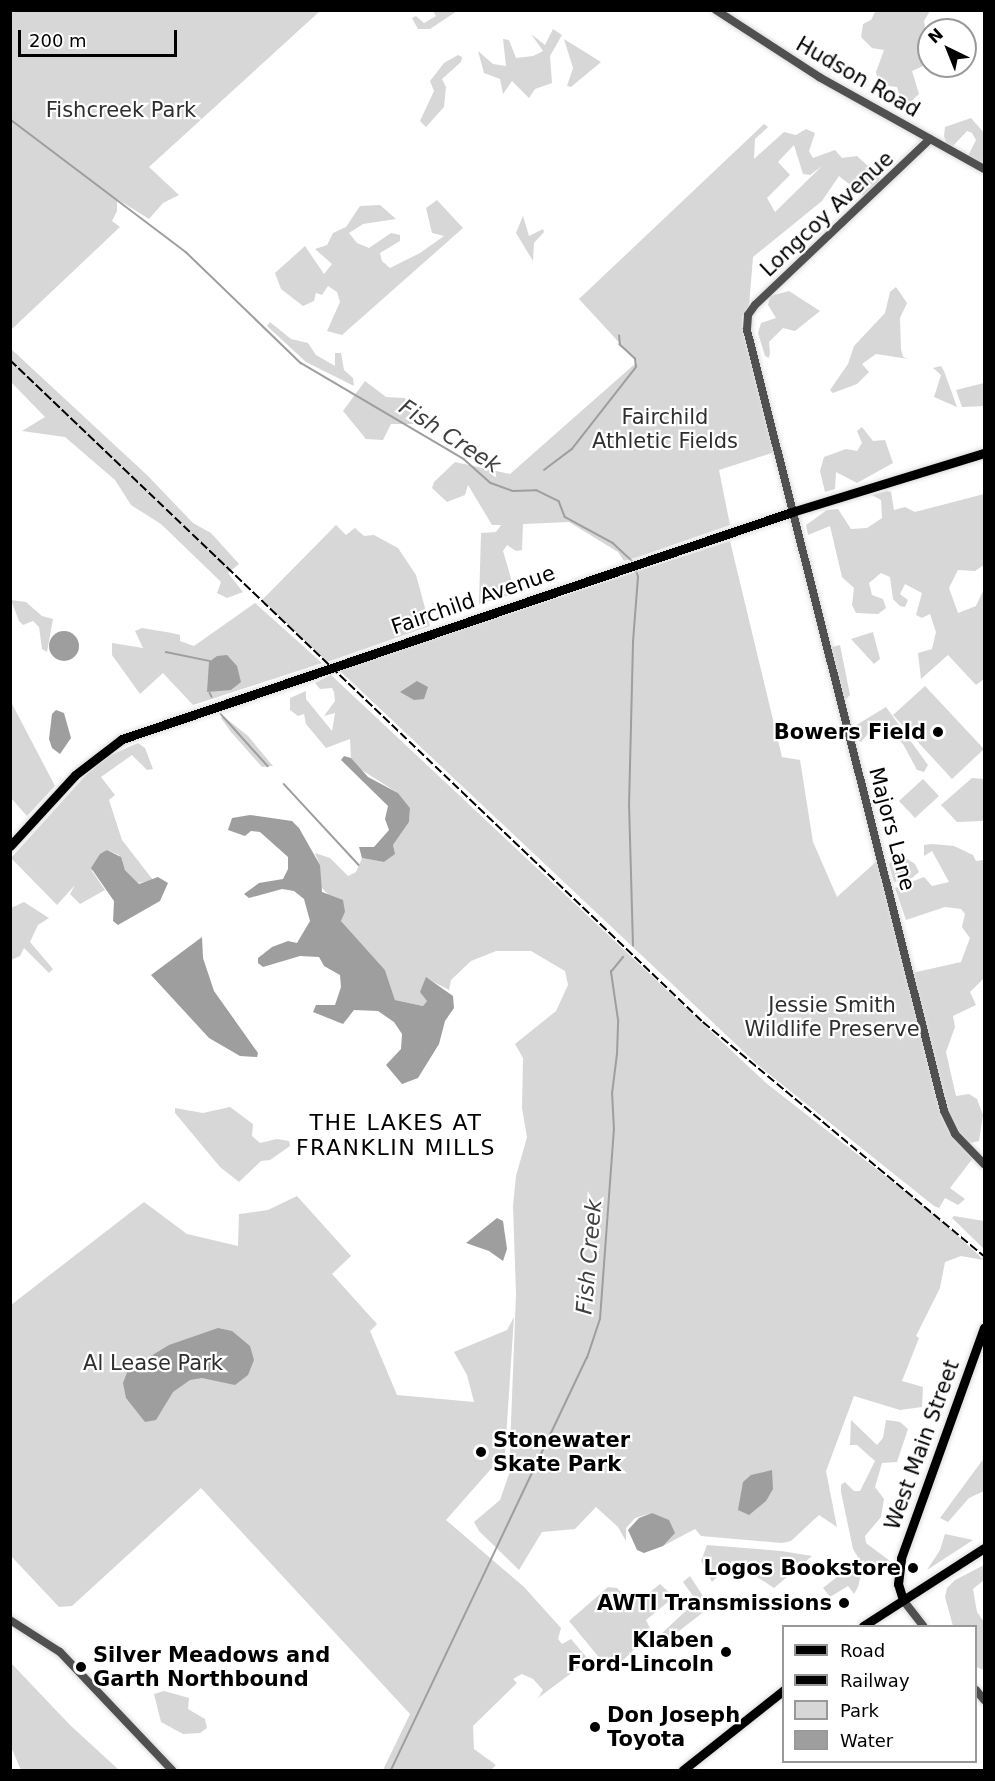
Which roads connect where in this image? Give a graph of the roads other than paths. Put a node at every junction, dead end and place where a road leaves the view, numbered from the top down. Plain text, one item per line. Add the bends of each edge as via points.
1 (716, 10) edge
2 (930, 140) junction
3 (984, 169) edge
4 (748, 315) joint
5 (984, 453) edge
6 (792, 512) junction
7 (10, 846) edge
8 (984, 1164) edge
9 (984, 1327) edge
10 (984, 1548) edge
11 (903, 1599) junction
12 (10, 1620) edge
13 (864, 1625) edge
14 (922, 1625) edge
15 (782, 1691) edge
16 (172, 1770) edge
17 (682, 1770) edge

1 - 2 street, Hudson Road via 819,77
2 - 3 street, Hudson Road
2 - 4 street, Longcoy Avenue
4 - 6 street, Majors Lane via 748,335
5 - 6 main road, Fairchild Avenue
6 - 7 main road, Fairchild Avenue via 116,742 75,775
6 - 8 street, Majors Lane via 944,1111 955,1134
9 - 11 main road, West Main Street via 901,1557 898,1584
10 - 11 main road
11 - 13 main road
11 - 14 street
12 - 16 street via 60,1652
15 - 17 main road

